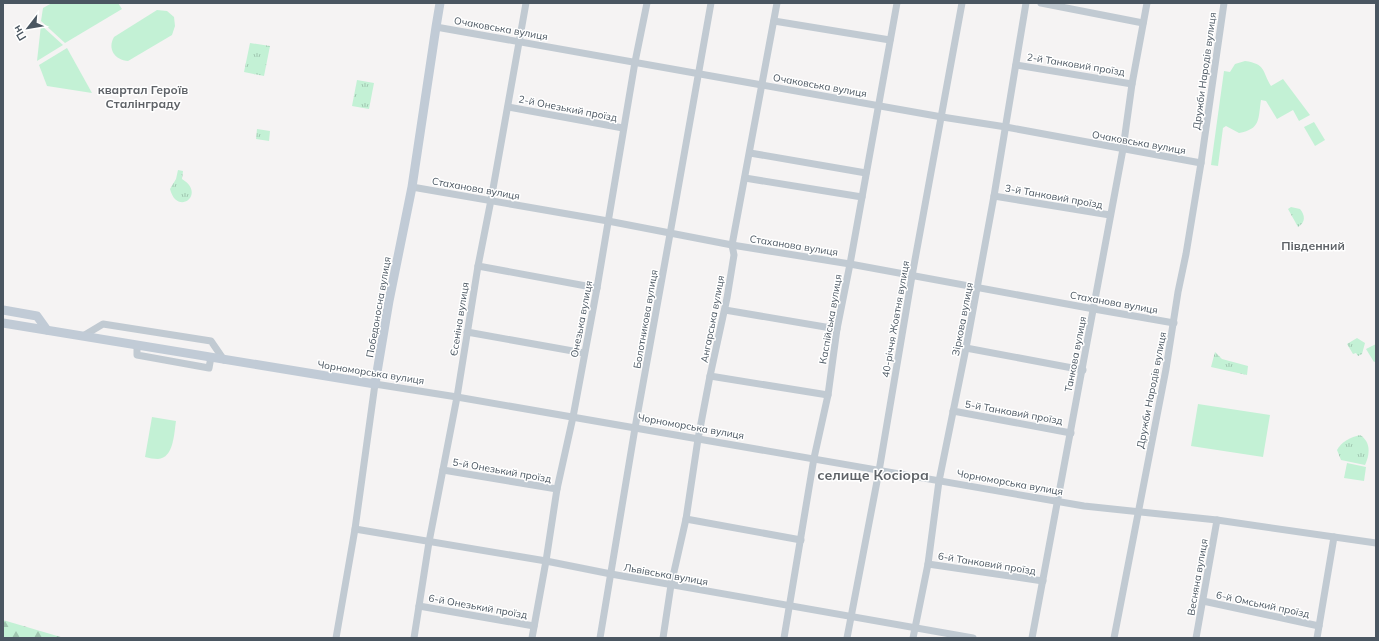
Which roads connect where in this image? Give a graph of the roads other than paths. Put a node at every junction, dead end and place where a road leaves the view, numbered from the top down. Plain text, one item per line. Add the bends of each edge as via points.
1 (440, 3) edge
2 (526, 3) edge
3 (647, 3) edge
4 (711, 3) edge
5 (777, 3) edge
6 (896, 3) edge
7 (962, 3) edge
8 (1026, 3) edge
9 (1041, 3) edge
10 (1147, 3) edge
11 (1224, 3) edge
12 (774, 21) junction
13 (1143, 23) junction
14 (436, 27) junction
15 (890, 40) junction
16 (520, 42) junction
17 (635, 62) junction
18 (1016, 65) junction
19 (698, 73) junction
20 (762, 84) junction
21 (1132, 84) junction
22 (878, 105) junction
23 (508, 107) junction
24 (942, 117) junction
25 (1006, 127) junction
26 (623, 128) junction
27 (1123, 149) junction
28 (750, 153) junction
29 (1201, 163) junction
30 (866, 173) junction
31 (745, 178) junction
32 (412, 187) junction
33 (994, 196) junction
34 (862, 197) junction
35 (491, 200) junction
36 (1110, 215) junction
37 (608, 221) junction
38 (670, 234) junction
39 (732, 245) junction
40 (850, 264) junction
41 (478, 266) junction
42 (912, 276) junction
43 (978, 287) junction
44 (597, 288) junction
45 (1094, 309) junction
46 (3, 310) edge
47 (725, 310) junction
48 (3, 323) edge
49 (1174, 323) junction
50 (837, 329) junction
51 (47, 330) junction
52 (467, 332) junction
53 (83, 336) junction
54 (966, 348) junction
55 (584, 353) junction
56 (224, 360) junction
57 (1083, 370) junction
58 (710, 376) junction
59 (376, 384) junction
60 (828, 395) junction
61 (457, 397) junction
62 (953, 411) junction
63 (573, 417) junction
64 (635, 428) junction
65 (1071, 433) junction
66 (698, 439) junction
67 (814, 458) junction
68 (443, 470) junction
69 (879, 471) junction
70 (939, 482) junction
71 (557, 489) junction
72 (1058, 502) junction
73 (1138, 512) junction
74 (686, 519) junction
75 (1217, 520) junction
76 (355, 529) junction
77 (1334, 537) junction
78 (801, 540) junction
79 (429, 542) junction
80 (1376, 543) edge
81 (546, 562) junction
82 (928, 564) junction
83 (611, 574) junction
84 (1043, 581) junction
85 (672, 585) junction
86 (1203, 601) junction
87 (419, 606) junction
88 (790, 606) junction
89 (851, 616) junction
90 (534, 626) junction
91 (1319, 626) junction
92 (915, 627) junction
93 (336, 638) edge
94 (414, 638) edge
95 (532, 638) edge
96 (600, 638) edge
97 (663, 638) edge
98 (784, 638) edge
99 (847, 638) edge
100 (913, 638) edge
101 (973, 638) edge
102 (1032, 638) edge
103 (1114, 638) edge
104 (1196, 638) edge
105 (1317, 638) edge

1 - 14 street, Победоносна вулиця
2 - 16 street, Єсеніна вулиця
3 - 17 street, Онезька вулиця
4 - 19 street, Болотникова вулиця
5 - 12 street, Ангарська вулиця
6 - 15 street, Каспійська вулиця
7 - 24 street, 40-річчя Жовтня вулиця
8 - 18 street, Зіркова вулиця
9 - 13 street
10 - 13 street, Танкова вулиця
11 - 29 street, Дружби Народів вулиця
12 - 15 street
12 - 20 street, Ангарська вулиця
13 - 21 street, Танкова вулиця
14 - 16 street, Очаковська вулиця
14 - 32 street, Победоносна вулиця
15 - 22 street, Каспійська вулиця
16 - 17 street, Очаковська вулиця
16 - 23 street, Єсеніна вулиця
17 - 19 street, Очаковська вулиця
17 - 26 street, Онезька вулиця
18 - 21 street, 2-й Танковий проїзд
18 - 25 street, Зіркова вулиця
19 - 20 street, Очаковська вулиця
19 - 38 street, Болотникова вулиця
20 - 22 street, Очаковська вулиця
20 - 28 street, Ангарська вулиця
21 - 27 street, Танкова вулиця
22 - 24 street, Очаковська вулиця
22 - 30 street, Каспійська вулиця
23 - 26 street, 2-й Онезький проїзд
23 - 35 street, Єсеніна вулиця
24 - 25 street, Очаковська вулиця
24 - 42 street, 40-річчя Жовтня вулиця
25 - 27 street, Очаковська вулиця
25 - 33 street, Зіркова вулиця
26 - 37 street, Онезька вулиця
27 - 29 street, Очаковська вулиця
27 - 36 street, Танкова вулиця
28 - 30 street
28 - 31 street, Ангарська вулиця
29 - 49 street, Дружби Народів вулиця
30 - 34 street, Каспійська вулиця
31 - 34 street
31 - 39 street, Ангарська вулиця
32 - 35 street, Стаханова вулиця
32 - 59 street, Победоносна вулиця via 389,301
33 - 36 street, 3-й Танковий проїзд
33 - 43 street, Зіркова вулиця
34 - 40 street, Каспійська вулиця
35 - 37 street, Стаханова вулиця
35 - 41 street, Єсеніна вулиця
36 - 45 street, Танкова вулиця
37 - 38 street, Стаханова вулиця
37 - 44 street, Онезька вулиця
38 - 39 street, Стаханова вулиця
38 - 64 street, Болотникова вулиця
39 - 40 street, Стаханова вулиця
39 - 47 street, Ангарська вулиця via 734,256
40 - 42 street, Стаханова вулиця
40 - 50 street, Каспійська вулиця
41 - 44 street
41 - 52 street, Єсеніна вулиця
42 - 43 street, Стаханова вулиця
42 - 69 street, 40-річчя Жовтня вулиця
43 - 45 street, Стаханова вулиця
43 - 54 street, Зіркова вулиця
44 - 55 street, Онезька вулиця
45 - 49 street, Стаханова вулиця
45 - 57 street, Танкова вулиця
46 - 51 street via 37,316
47 - 50 street
47 - 58 street, Ангарська вулиця
48 - 51 street, Чорноморська вулиця
49 - 73 street, Дружби Народів вулиця
50 - 60 street, Каспійська вулиця
51 - 53 street, Чорноморська вулиця
52 - 55 street
52 - 61 street, Єсеніна вулиця
53 - 56 street, Чорноморська вулиця
53 - 56 street via 103,324 211,341
54 - 57 street
54 - 62 street, Зіркова вулиця
55 - 63 street, Онезька вулиця
56 - 59 street, Чорноморська вулиця
57 - 65 street, Танкова вулиця
58 - 60 street
58 - 66 street, Ангарська вулиця
59 - 61 street, Чорноморська вулиця
59 - 76 street, Победоносна вулиця
60 - 67 street, Каспійська вулиця
61 - 63 street, Чорноморська вулиця
61 - 68 street, Єсеніна вулиця
62 - 65 street, 5-й Танковий проїзд
62 - 70 street, Зіркова вулиця
63 - 64 street, Чорноморська вулиця
63 - 71 street, Онезька вулиця
64 - 66 street, Чорноморська вулиця
64 - 83 street, Болотникова вулиця
65 - 72 street, Танкова вулиця
66 - 67 street, Чорноморська вулиця
66 - 74 street, Ангарська вулиця
67 - 69 street, Чорноморська вулиця
67 - 78 street, Каспійська вулиця
68 - 71 street, 5-й Онезький проїзд
68 - 79 street, Єсеніна вулиця
69 - 70 street, Чорноморська вулиця
69 - 89 street, 40-річчя Жовтня вулиця
70 - 72 street, Чорноморська вулиця
70 - 82 street, Зіркова вулиця
71 - 81 street, Онезька вулиця
72 - 73 street, Чорноморська вулиця
72 - 84 street, Танкова вулиця
73 - 75 street, Чорноморська вулиця
73 - 103 street, Дружби Народів вулиця
74 - 78 street
74 - 85 street, Ангарська вулиця
75 - 77 street, Чорноморська вулиця
75 - 86 street, Весняна вулиця
76 - 79 street, Львівська вулиця
76 - 93 street, Победоносна вулиця
77 - 80 street, Чорноморська вулиця
77 - 91 street
78 - 88 street, Каспійська вулиця
79 - 81 street, Львівська вулиця
79 - 87 street, Єсеніна вулиця
81 - 83 street, Львівська вулиця
81 - 90 street, Онезька вулиця
82 - 84 street, 6-й Танковий проїзд
82 - 92 street, Зіркова вулиця
83 - 85 street, Львівська вулиця
83 - 96 street, Болотникова вулиця
84 - 102 street, Танкова вулиця
85 - 88 street, Львівська вулиця
85 - 97 street, Ангарська вулиця
86 - 91 street, 6-й Омський проїзд
86 - 104 street, Весняна вулиця
87 - 90 street, 6-й Онезький проїзд
87 - 94 street, Єсеніна вулиця
88 - 89 street, Львівська вулиця
88 - 98 street, Каспійська вулиця
89 - 92 street, Львівська вулиця
89 - 99 street, 40-річчя Жовтня вулиця
90 - 95 street, Онезька вулиця
91 - 105 street
92 - 100 street, Зіркова вулиця
92 - 101 street, Львівська вулиця

